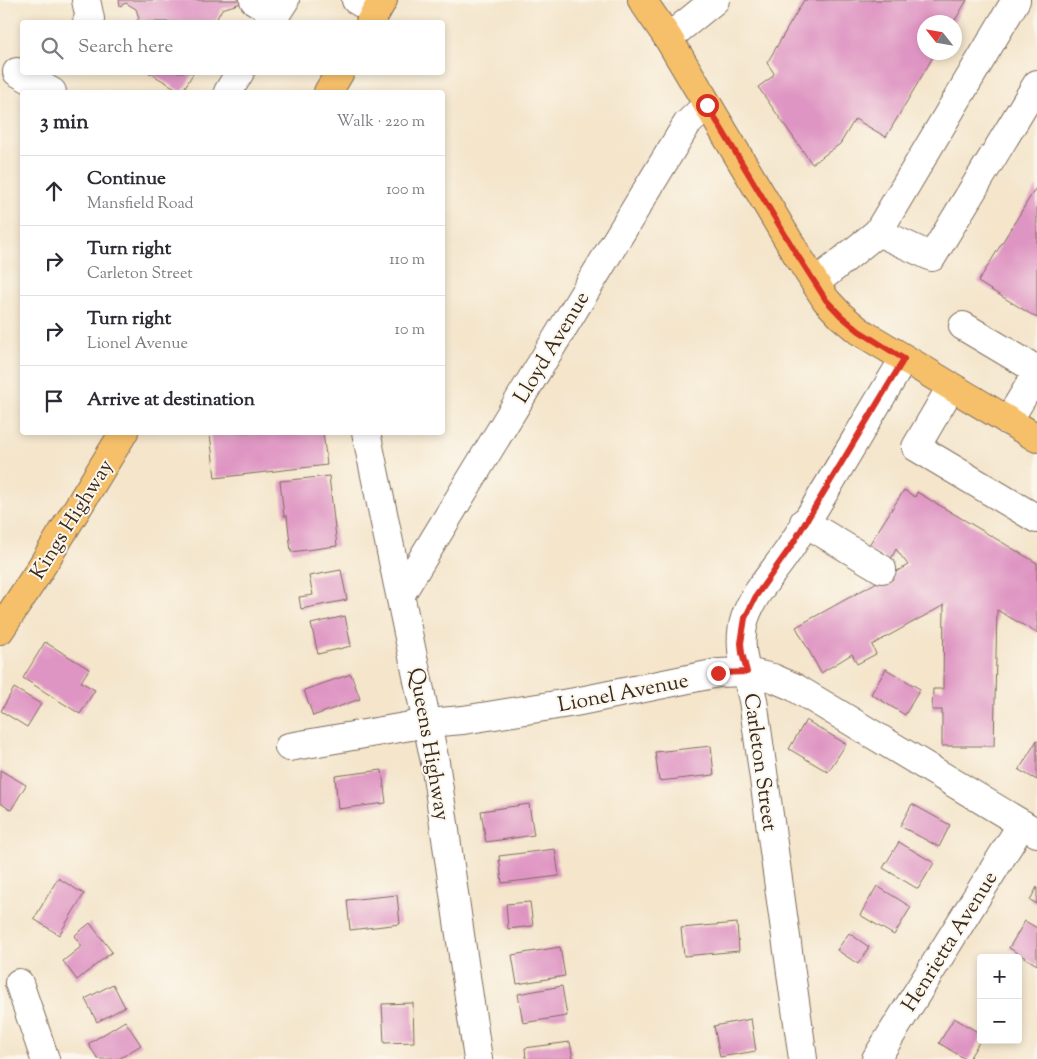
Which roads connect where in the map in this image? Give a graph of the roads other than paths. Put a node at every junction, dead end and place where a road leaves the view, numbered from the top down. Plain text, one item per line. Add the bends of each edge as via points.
1 (86, 0) edge
2 (642, 0) edge
3 (715, 0) edge
4 (1016, 0) edge
5 (89, 20) edge
6 (668, 38) junction
7 (17, 72) dead end
8 (20, 73) edge
9 (25, 75) edge
10 (238, 75) edge
11 (338, 75) edge
12 (1037, 84) edge
13 (53, 85) edge
14 (229, 90) edge
15 (329, 90) edge
16 (707, 105) junction
17 (878, 232) junction
18 (815, 283) junction
19 (962, 326) dead end
20 (904, 359) junction
21 (1037, 372) edge
22 (950, 387) junction
23 (1008, 421) junction
24 (122, 435) edge
25 (367, 435) edge
26 (1037, 438) edge
27 (1037, 519) edge
28 (804, 522) junction
29 (882, 569) dead end
30 (401, 594) junction
31 (10, 602) edge
32 (0, 630) edge
33 (747, 672) junction
34 (428, 723) junction
35 (289, 747) dead end
36 (1029, 828) edge
37 (19, 983) dead end
38 (46, 1059) edge
39 (478, 1059) edge
40 (803, 1059) edge
41 (876, 1059) edge

1 - 5 street
2 - 6 main road
3 - 6 street
4 - 17 street
6 - 16 main road
7 - 8 street
9 - 13 street
10 - 14 street
11 - 15 main road
12 - 17 street via 932,257
16 - 18 main road
16 - 30 street, Lloyd Avenue via 688,124
17 - 18 street
18 - 20 main road via 826,300 853,326
19 - 21 street
20 - 22 main road
20 - 28 street, Carleton Street
21 - 23 street
22 - 23 main road
22 - 27 street via 916,446
23 - 26 main road
24 - 31 main road, Kings Highway
25 - 30 street, Queens Highway
28 - 29 street
28 - 33 street, Carleton Street via 745,618 741,643
30 - 34 street, Queens Highway
31 - 32 main road, Kings Highway
33 - 34 street, Lionel Avenue via 718,673 575,702
33 - 36 street, Lionel Avenue via 773,678 794,688
33 - 40 street, Carleton Street
34 - 35 street, Lionel Avenue
34 - 39 street, Queens Highway
36 - 41 street, Henrietta Avenue
37 - 38 street

